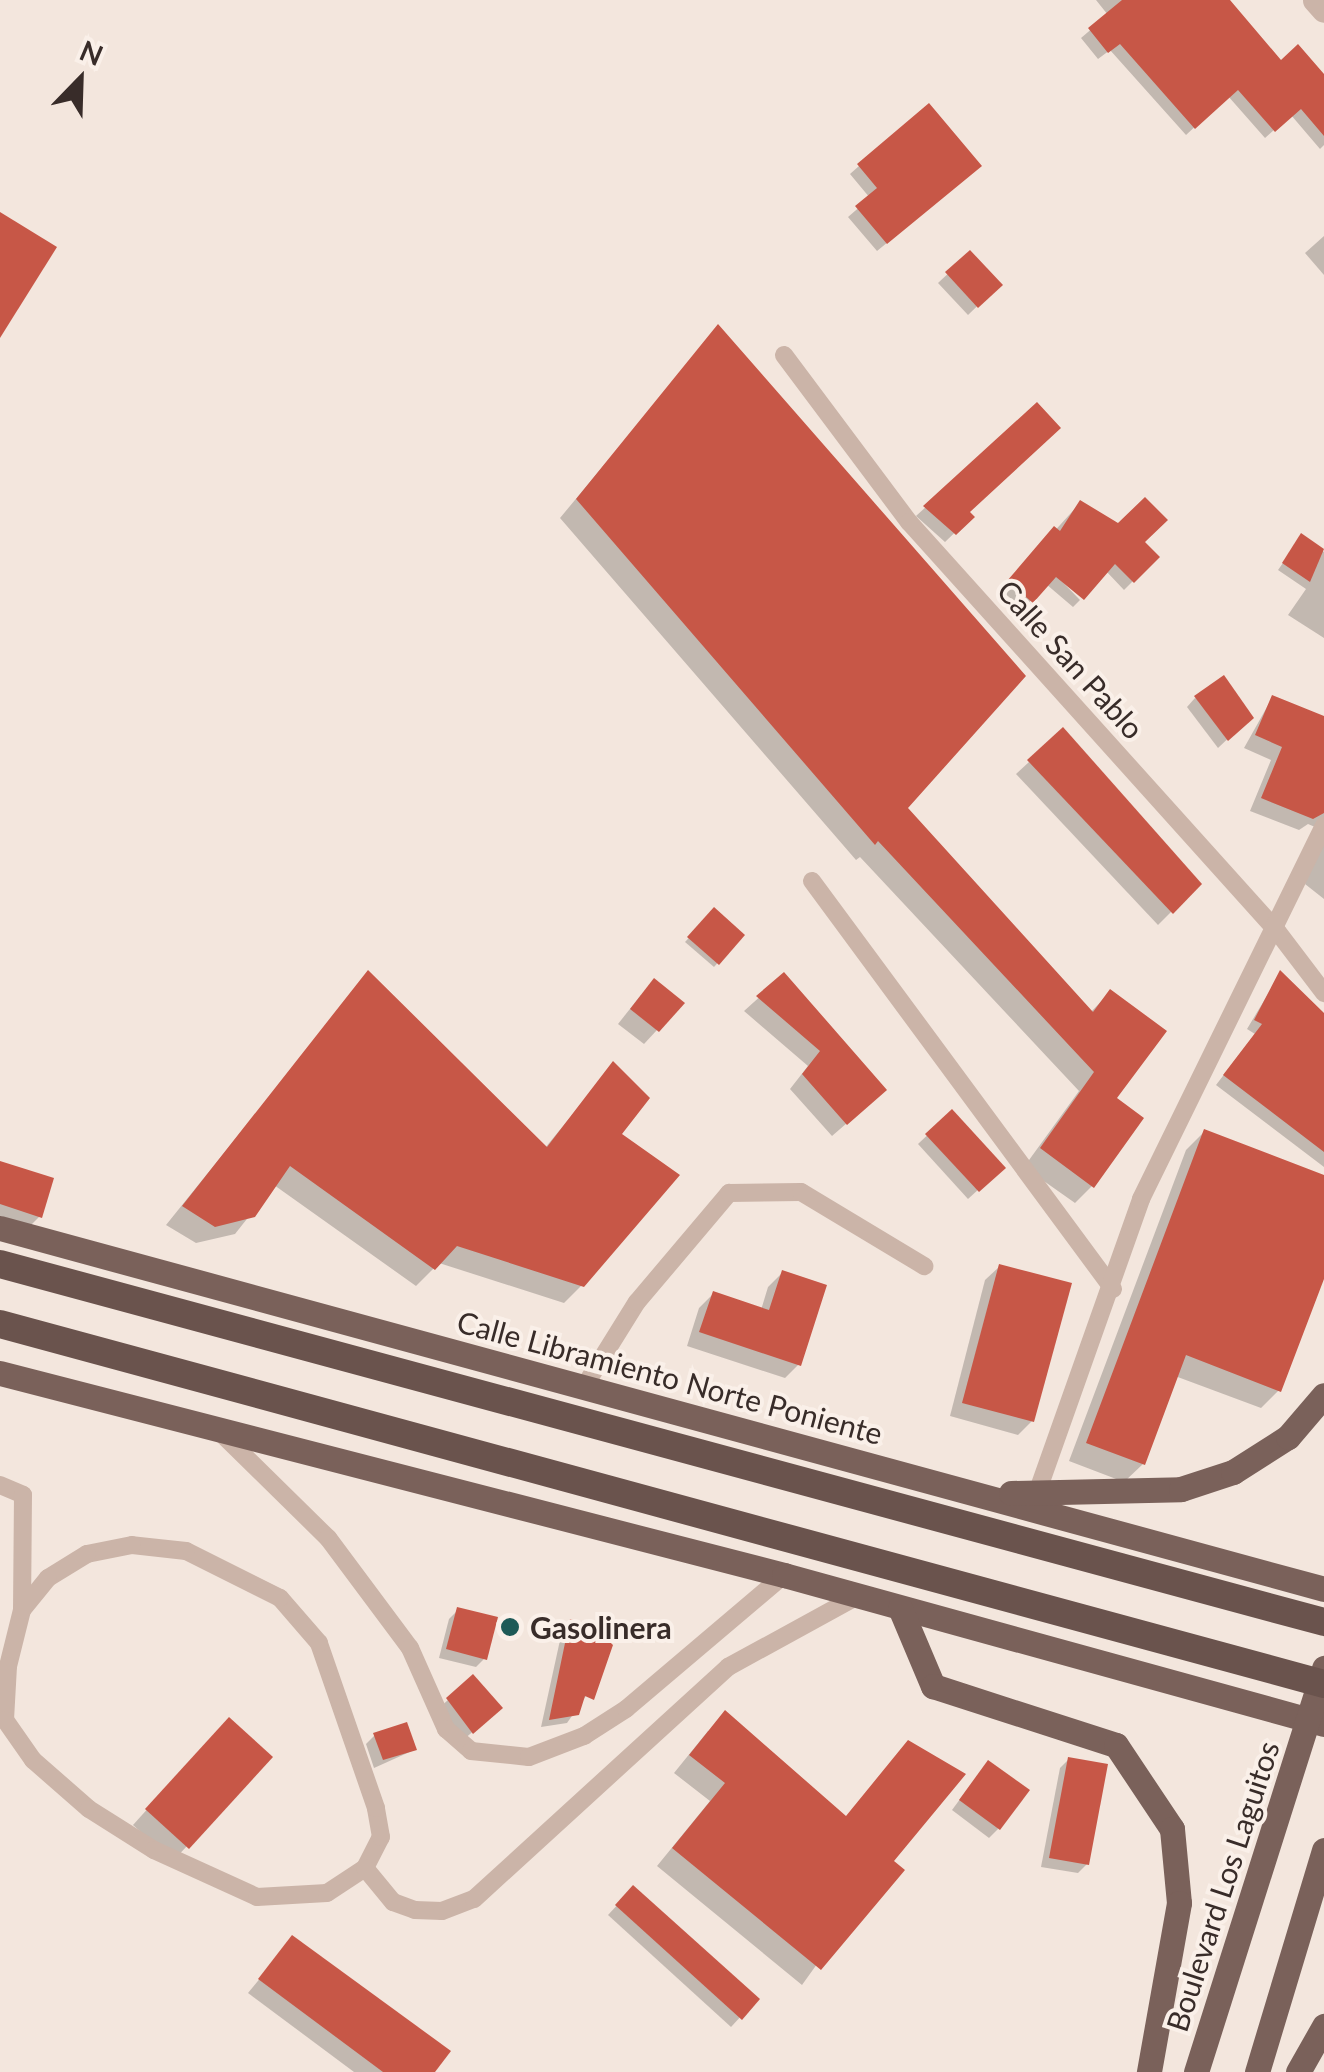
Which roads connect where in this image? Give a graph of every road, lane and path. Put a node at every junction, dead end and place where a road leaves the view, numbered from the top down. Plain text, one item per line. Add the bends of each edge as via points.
1 (1315, 0) edge
2 (1324, 10) edge
3 (784, 356) dead end
4 (1324, 824) edge
5 (812, 881) dead end
6 (1277, 931) junction
7 (1324, 994) edge
8 (0, 1228) edge
9 (0, 1264) edge
10 (924, 1266) dead end
11 (1114, 1289) junction
12 (0, 1324) edge
13 (0, 1372) edge
14 (584, 1387) junction
15 (1324, 1396) edge
16 (216, 1427) junction
17 (0, 1485) edge
18 (1037, 1493) junction
19 (973, 1494) junction
20 (784, 1575) junction
21 (1324, 1589) edge
22 (856, 1597) junction
23 (900, 1608) junction
24 (22, 1610) junction
25 (1324, 1622) edge
26 (1324, 1668) edge
27 (1324, 1684) edge
28 (1317, 1722) edge
29 (1324, 1850) edge
30 (365, 1868) junction
31 (1324, 2026) edge
32 (1150, 2072) edge
33 (1196, 2072) edge
34 (1257, 2072) edge
35 (1298, 2072) edge

1 - 2 street
3 - 6 lane, Calle San Pablo via 910,522
4 - 6 lane
5 - 11 lane
6 - 7 lane, Calle San Pablo
6 - 11 lane via 1228,1014 1149,1182
8 - 14 main road, Calle Libramiento Norte Poniente
9 - 25 highway
10 - 14 lane via 800,1192 729,1192 637,1302
11 - 18 lane
12 - 27 highway, bridge
13 - 16 main road
14 - 19 main road, Calle Libramiento Norte Poniente
15 - 18 main road via 1288,1437 1233,1472 1181,1489
16 - 20 main road
16 - 20 lane via 328,1538 410,1648 446,1729 471,1751 529,1757 584,1736 626,1709
17 - 24 lane via 22,1495
18 - 19 main road
19 - 21 main road, Calle Libramiento Norte Poniente
20 - 22 main road
22 - 23 main road
22 - 30 lane via 728,1666 474,1899 442,1911 414,1910 392,1902
23 - 28 main road
23 - 32 main road via 933,1686 1116,1745 1172,1828 1180,1902
24 - 30 lane via 8,1666 5,1720 33,1760 89,1809 202,1876 256,1898 327,1893
24 - 30 lane via 48,1578 87,1554 132,1545 186,1551 280,1598 319,1643 376,1808 381,1838
26 - 28 main road, Boulevard Los Laguitos
28 - 33 main road, Boulevard Los Laguitos
29 - 34 main road
31 - 35 main road

